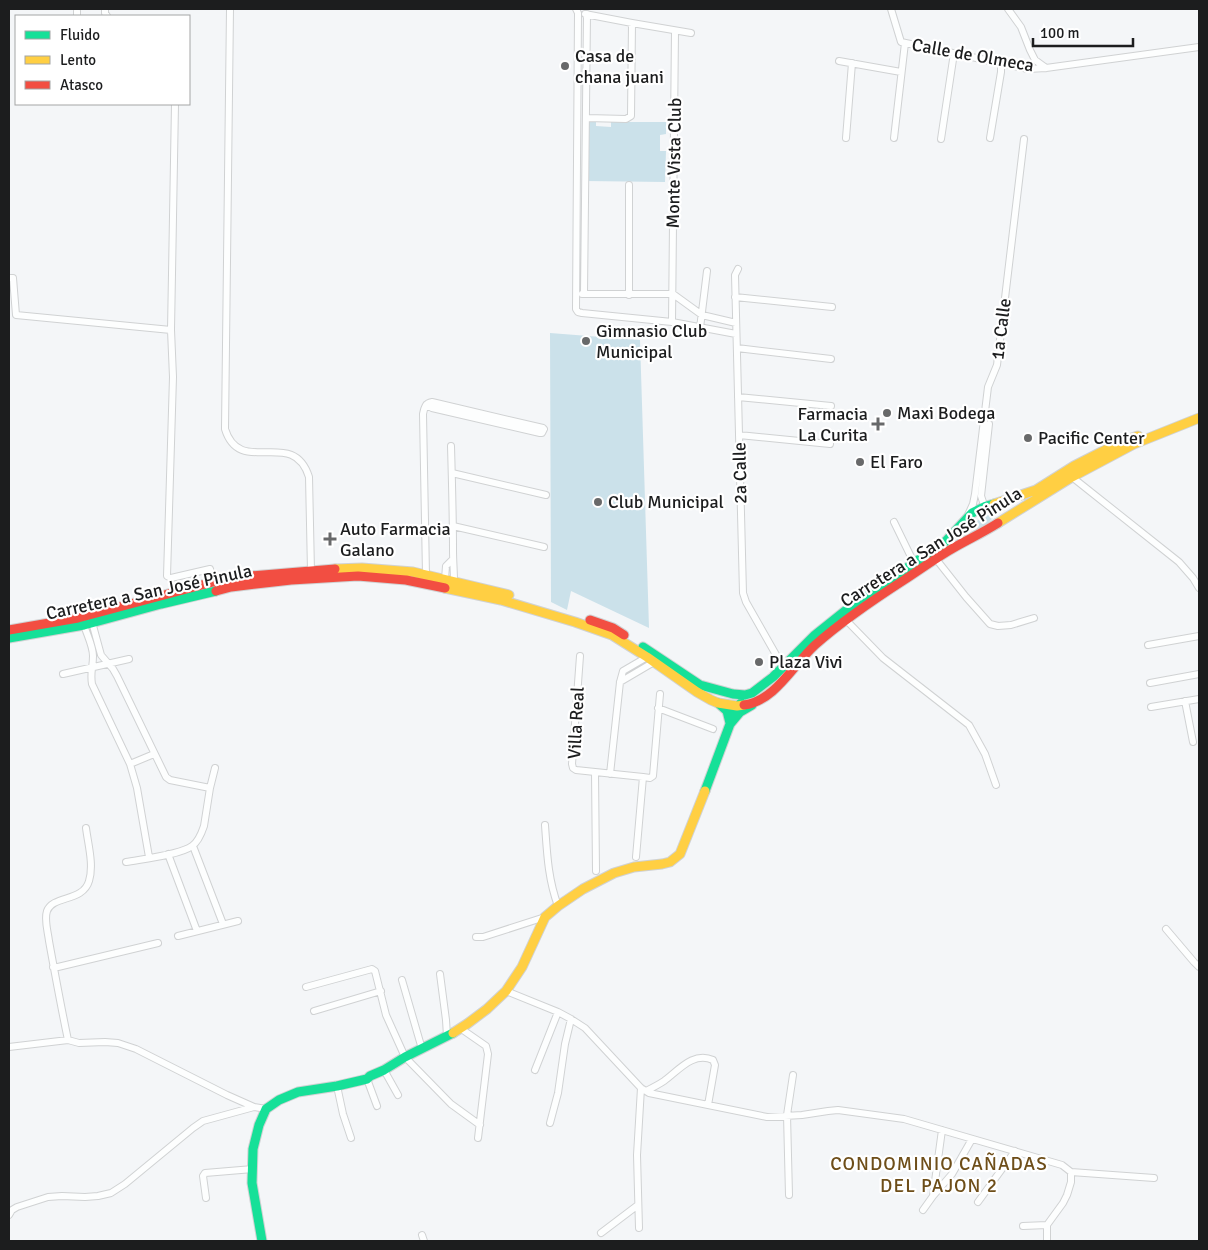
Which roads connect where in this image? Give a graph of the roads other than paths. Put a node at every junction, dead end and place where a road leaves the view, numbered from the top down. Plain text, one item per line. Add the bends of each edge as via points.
1 (230, 9) edge
2 (891, 9) edge
3 (1008, 9) edge
4 (577, 11) edge
5 (588, 14) junction
6 (632, 23) junction
7 (675, 31) junction
8 (691, 33) dead end
9 (905, 43) junction
10 (1199, 47) edge
11 (953, 56) junction
12 (839, 61) dead end
13 (852, 63) junction
14 (1001, 63) junction
15 (1046, 68) junction
16 (901, 72) junction
17 (175, 105) edge
18 (587, 118) junction
19 (846, 138) dead end
20 (894, 138) dead end
21 (990, 138) dead end
22 (942, 139) dead end
23 (1024, 139) dead end
24 (576, 180) junction
25 (586, 181) junction
26 (630, 185) dead end
27 (738, 269) dead end
28 (706, 271) dead end
29 (9, 278) edge
30 (11, 291) edge
31 (576, 293) junction
32 (584, 294) junction
33 (673, 294) junction
34 (629, 295) junction
35 (735, 297) junction
36 (832, 307) dead end
37 (702, 316) junction
38 (672, 322) junction
39 (736, 322) junction
40 (700, 328) junction
41 (171, 330) junction
42 (736, 334) junction
43 (737, 348) junction
44 (831, 359) dead end
45 (738, 397) junction
46 (831, 406) dead end
47 (1199, 413) edge
48 (1199, 418) edge
49 (504, 422) junction
50 (989, 424) dead end
51 (739, 435) junction
52 (830, 444) dead end
53 (1117, 445) junction
54 (450, 446) dead end
55 (452, 473) junction
56 (1072, 477) junction
57 (546, 495) dead end
58 (986, 506) junction
59 (967, 518) junction
60 (894, 522) dead end
61 (997, 524) junction
62 (453, 526) junction
63 (978, 535) junction
64 (544, 547) dead end
65 (453, 559) junction
66 (936, 559) junction
67 (914, 563) junction
68 (311, 571) junction
69 (426, 575) junction
70 (448, 578) junction
71 (213, 582) junction
72 (1199, 588) edge
73 (1034, 618) dead end
74 (846, 620) junction
75 (88, 624) junction
76 (9, 630) edge
77 (1199, 636) edge
78 (9, 638) edge
79 (1148, 645) dead end
80 (580, 656) dead end
81 (129, 658) dead end
82 (650, 660) junction
83 (108, 664) junction
84 (788, 666) junction
85 (92, 668) junction
86 (63, 674) dead end
87 (1199, 674) edge
88 (773, 677) junction
89 (1150, 683) dead end
90 (660, 694) dead end
91 (1199, 699) edge
92 (1184, 701) junction
93 (718, 703) junction
94 (754, 704) junction
95 (737, 706) junction
96 (1151, 707) dead end
97 (658, 708) junction
98 (730, 724) junction
99 (712, 729) dead end
100 (1192, 742) dead end
101 (154, 754) junction
102 (130, 764) junction
103 (215, 768) dead end
104 (595, 772) junction
105 (610, 774) junction
106 (643, 777) junction
107 (996, 785) dead end
108 (210, 788) junction
109 (545, 825) dead end
110 (86, 828) dead end
111 (193, 846) junction
112 (168, 854) junction
113 (149, 857) junction
114 (636, 858) dead end
115 (126, 862) dead end
116 (596, 871) dead end
117 (558, 906) junction
118 (545, 917) junction
119 (238, 921) dead end
120 (223, 924) junction
121 (1166, 929) dead end
122 (197, 931) junction
123 (178, 936) dead end
124 (476, 937) dead end
125 (158, 943) dead end
126 (53, 967) junction
127 (1199, 967) edge
128 (440, 974) dead end
129 (402, 980) dead end
130 (306, 987) dead end
131 (381, 991) junction
132 (506, 991) junction
133 (314, 1012) dead end
134 (558, 1012) junction
135 (571, 1019) junction
136 (460, 1028) junction
137 (447, 1036) junction
138 (68, 1040) junction
139 (9, 1047) edge
140 (422, 1049) junction
141 (404, 1057) junction
142 (384, 1070) junction
143 (535, 1070) dead end
144 (793, 1075) dead end
145 (367, 1079) junction
146 (338, 1086) junction
147 (644, 1090) junction
148 (398, 1095) dead end
149 (708, 1105) junction
150 (377, 1106) dead end
151 (254, 1107) junction
152 (266, 1109) junction
153 (786, 1116) junction
154 (550, 1123) dead end
155 (480, 1125) junction
156 (942, 1130) junction
157 (350, 1138) dead end
158 (478, 1138) dead end
159 (972, 1139) junction
160 (1015, 1151) junction
161 (253, 1170) junction
162 (1071, 1172) junction
163 (1154, 1178) dead end
164 (789, 1195) dead end
165 (933, 1196) junction
166 (206, 1198) dead end
167 (978, 1202) dead end
168 (638, 1205) junction
169 (923, 1210) dead end
170 (9, 1215) edge
171 (1048, 1225) junction
172 (1023, 1226) dead end
173 (639, 1228) dead end
174 (601, 1233) dead end
175 (1046, 1240) edge
176 (262, 1241) edge

1 - 68 street via 226,429 234,445 243,450 287,453 306,467 309,477
2 - 9 street, Calle de Olmeca via 901,42
3 - 15 street via 1021,27 1035,60
4 - 5 street
4 - 24 street
5 - 6 street
5 - 18 street
6 - 7 street
6 - 18 street via 630,116 626,119
7 - 8 street
7 - 33 street, Monte Vista Club
9 - 11 street, Calle de Olmeca
9 - 16 street
10 - 15 street, Calle de Olmeca
11 - 14 street, Calle de Olmeca
11 - 22 street
12 - 13 street
13 - 16 street
13 - 19 street
14 - 15 street, Calle de Olmeca
14 - 21 street
16 - 20 street
17 - 41 street
18 - 25 street
23 - 59 street, 1a Calle via 997,365 988,387 975,494
24 - 25 street
24 - 31 street
25 - 32 street
26 - 34 street
27 - 35 street, 2a Calle
28 - 37 street
29 - 30 street via 13,278
30 - 41 street via 16,316
31 - 32 street
31 - 38 street via 576,308 580,313
32 - 34 street
33 - 34 street
33 - 37 street
33 - 38 street, Monte Vista Club
35 - 36 street
35 - 39 street, 2a Calle
37 - 39 street
37 - 40 street
38 - 40 street
39 - 42 street, 2a Calle
40 - 42 street
41 - 71 street via 173,377 167,576 171,578 210,569
42 - 43 street, 2a Calle
43 - 44 street
43 - 45 street, 2a Calle
45 - 46 street
45 - 51 street, 2a Calle
47 - 53 main road, Carretera a San José Pinula
48 - 56 main road, Carretera a San José Pinula via 1134,444
49 - 49 street via 540,433 544,431 542,428
49 - 69 street via 426,405 423,414
50 - 58 street via 981,496
51 - 52 street
51 - 84 street, 2a Calle via 743,593
53 - 56 main road via 1114,450 1073,472
53 - 58 main road, Carretera a San José Pinula via 1074,466 1036,490
54 - 55 street
55 - 57 street
55 - 62 street
56 - 61 main road, Carretera a San José Pinula
56 - 72 street via 1179,562
58 - 59 main road, Carretera a San José Pinula
58 - 61 main road via 997,512
59 - 63 main road via 968,530
59 - 67 main road, Carretera a San José Pinula via 946,541
60 - 67 street
61 - 63 main road, Carretera a San José Pinula
62 - 64 street
62 - 65 street
63 - 66 main road, Carretera a San José Pinula
65 - 70 street via 455,569
65 - 70 street via 446,566
66 - 73 street via 990,624 1005,626
66 - 74 main road, Carretera a San José Pinula
67 - 84 main road, Carretera a San José Pinula via 850,607 816,635
68 - 69 main road, Carretera a San José Pinula via 362,568
68 - 71 main road, Carretera a San José Pinula
69 - 70 main road, Carretera a San José Pinula
70 - 88 main road, Carretera a San José Pinula via 613,628 700,685 745,695
71 - 76 main road, Carretera a San José Pinula via 78,618
74 - 84 main road, Carretera a San José Pinula
74 - 107 street via 884,658 969,725 985,754
75 - 78 main road, Carretera a San José Pinula
75 - 82 main road, Carretera a San José Pinula via 231,587 358,576 406,580 501,600 612,635
75 - 83 street
75 - 85 street
77 - 79 street
80 - 104 street, Villa Real via 572,764 576,770
81 - 83 street
82 - 93 main road, Carretera a San José Pinula
82 - 105 street via 623,671
83 - 85 street
83 - 101 street via 117,676
84 - 88 main road, Carretera a San José Pinula
84 - 94 main road, Carretera a San José Pinula via 776,689
85 - 86 street
85 - 102 street via 95,692
87 - 89 street
88 - 95 main road via 770,686
90 - 97 street
91 - 92 street
92 - 96 street
92 - 100 street
93 - 95 main road, Carretera a San José Pinula
93 - 98 main road via 727,711
94 - 95 main road, Carretera a San José Pinula
94 - 98 main road via 740,712
95 - 98 main road
97 - 99 street
97 - 106 street via 653,776
98 - 117 main road via 677,856 666,863 614,873
101 - 102 street
101 - 108 street via 170,780
102 - 113 street
103 - 108 street
104 - 105 street, Villa Real
104 - 116 street, Villa Real
105 - 106 street, Villa Real
106 - 114 street
108 - 111 street via 203,831
109 - 117 street via 551,888
110 - 126 street via 90,861 88,884 83,891 50,906 46,913
111 - 112 street
111 - 120 street
112 - 113 street
112 - 122 street
113 - 115 street
117 - 118 main road
118 - 124 street
118 - 132 main road via 522,968
119 - 120 street
120 - 122 street
121 - 127 street
122 - 123 street
125 - 126 street
126 - 138 street
128 - 137 street
129 - 140 street
130 - 131 street via 372,969
131 - 133 street
131 - 141 street via 386,1015
132 - 134 street
132 - 136 main road via 479,1016
134 - 135 street
134 - 143 street
135 - 147 street via 585,1028
135 - 154 street
136 - 137 main road
136 - 155 street via 488,1049
137 - 140 main road
138 - 139 street
138 - 151 street via 118,1043 136,1049
140 - 141 main road
141 - 142 main road
141 - 155 street via 451,1104
142 - 145 main road
142 - 148 street
144 - 153 street
145 - 146 main road
145 - 150 street
146 - 152 main road via 298,1092
146 - 157 street
147 - 149 street
147 - 149 street via 664,1081 692,1060 708,1058 715,1064
147 - 168 street via 637,1155
149 - 153 street via 767,1117
151 - 152 street
151 - 170 street via 193,1128 111,1193 92,1197 48,1197 17,1207
152 - 161 main road via 253,1149
153 - 156 street via 838,1110 904,1119
153 - 164 street
155 - 158 street
156 - 159 street
156 - 165 street
159 - 160 street
159 - 165 street via 952,1174
160 - 162 street
160 - 167 street
161 - 166 street via 205,1173
161 - 176 main road
162 - 163 street
162 - 171 street via 1067,1195
165 - 169 street
168 - 173 street
168 - 174 street
171 - 172 street
171 - 175 street

